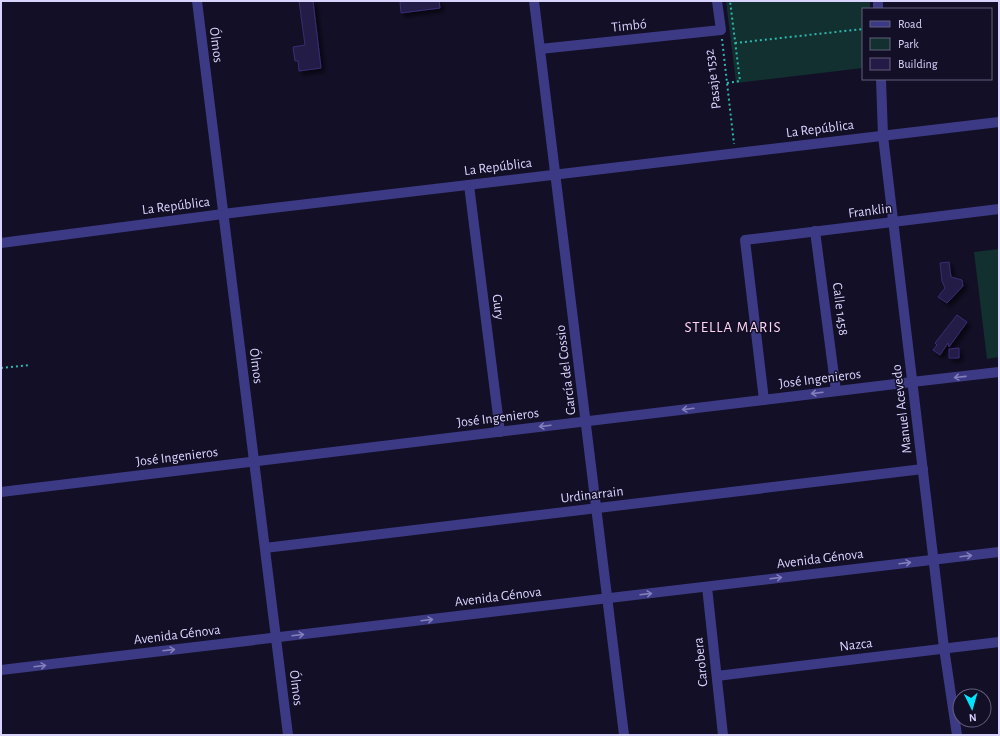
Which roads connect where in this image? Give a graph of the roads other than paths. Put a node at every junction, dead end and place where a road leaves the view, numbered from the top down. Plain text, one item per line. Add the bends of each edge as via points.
1 (197, 1) edge
2 (534, 1) edge
3 (717, 1) edge
4 (721, 30) joint
5 (540, 49) junction
6 (881, 80) edge
7 (999, 122) edge
8 (883, 136) junction
9 (556, 175) junction
10 (469, 185) junction
11 (999, 210) edge
12 (223, 214) junction
13 (893, 222) junction
14 (816, 232) junction
15 (1, 243) edge
16 (999, 372) edge
17 (912, 382) junction
18 (836, 391) junction
19 (764, 400) junction
20 (586, 422) junction
21 (500, 432) junction
22 (254, 462) junction
23 (923, 469) junction
24 (1, 492) edge
25 (597, 508) junction
26 (265, 548) junction
27 (999, 552) edge
28 (934, 560) junction
29 (707, 587) junction
30 (608, 598) junction
31 (276, 638) junction
32 (999, 642) edge
33 (944, 648) junction
34 (1, 670) edge
35 (717, 676) junction
36 (288, 735) edge
37 (624, 735) edge
38 (723, 735) edge
39 (957, 735) edge

1 - 12 street, Ólmos
2 - 5 street, García del Cossio
3 - 4 street, Pasaje 1532
4 - 5 street, Timbó
5 - 9 street, García del Cossio
6 - 8 street, Manuel Acevedo
7 - 8 street, La República
8 - 9 street, La República
8 - 13 street, Manuel Acevedo
9 - 10 street, La República
9 - 20 street, García del Cossio
10 - 12 street, La República
10 - 21 street, Gury
11 - 13 street, Franklin
12 - 15 street, La República
12 - 22 street, Ólmos
13 - 14 street, Franklin
13 - 17 street, Manuel Acevedo
14 - 18 street, Calle 1458
14 - 19 street, Franklin via 745,240
16 -> 17 street, José Ingenieros
17 - 18 street, José Ingenieros
17 - 23 street, Manuel Acevedo
18 -> 19 street, José Ingenieros
19 -> 20 street, José Ingenieros
20 -> 21 street, José Ingenieros
20 - 25 street, García del Cossio
21 - 22 street, José Ingenieros
22 - 24 street, José Ingenieros
22 - 26 street, Ólmos
23 - 25 street, Urdinarrain
23 - 28 street, Manuel Acevedo
25 - 26 street, Urdinarrain
25 - 30 street, García del Cossio
26 - 31 street, Ólmos
28 -> 27 street, Avenida Génova
29 -> 28 street, Avenida Génova
28 - 33 street, Manuel Acevedo
30 -> 29 street, Avenida Génova
29 - 35 street, Carobera
31 -> 30 street, Avenida Génova
30 - 37 street, García del Cossio
34 -> 31 street, Avenida Génova
31 - 36 street, Ólmos
32 - 33 street, Nazca
33 - 35 street, Nazca
33 - 39 street, Manuel Acevedo
35 - 38 street, Carobera

